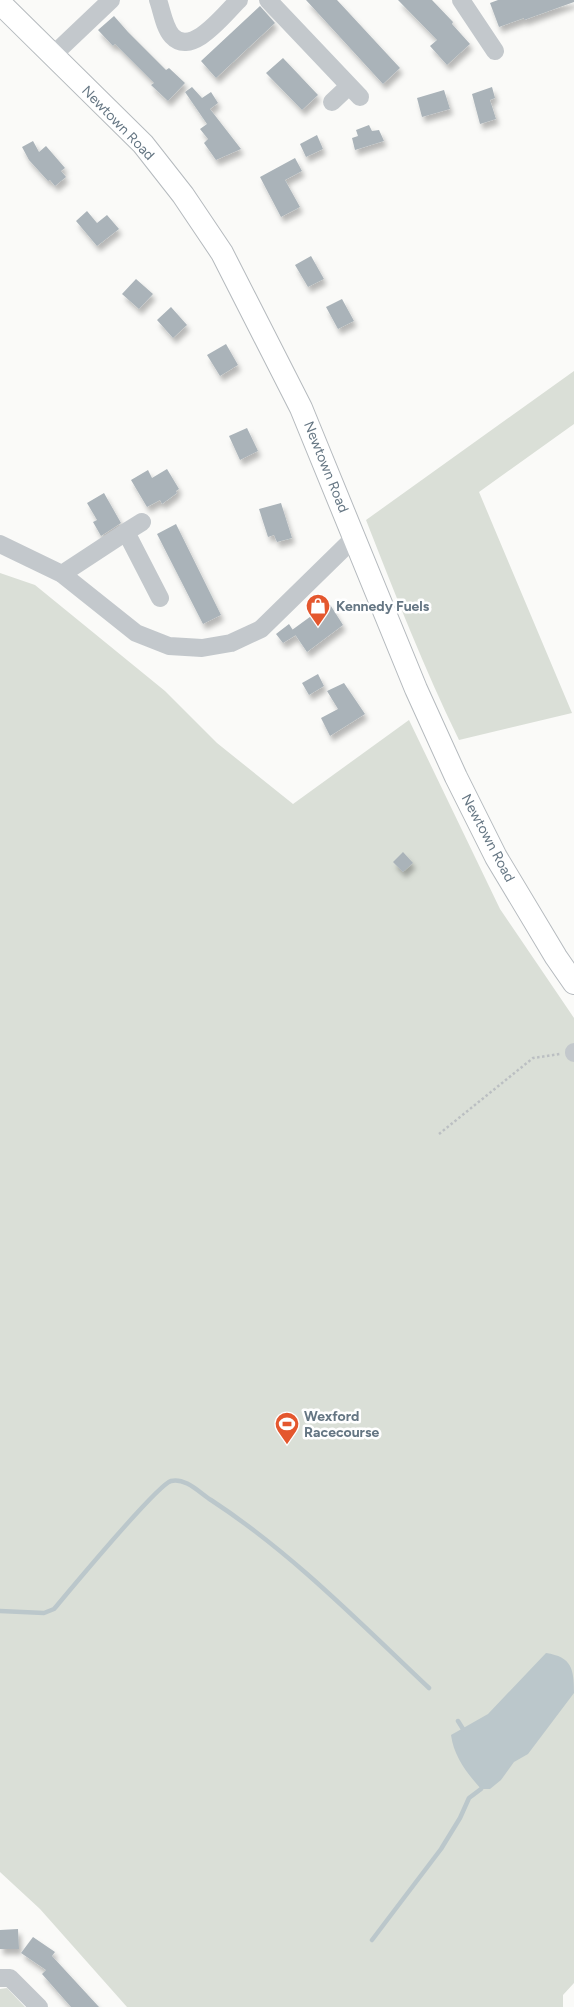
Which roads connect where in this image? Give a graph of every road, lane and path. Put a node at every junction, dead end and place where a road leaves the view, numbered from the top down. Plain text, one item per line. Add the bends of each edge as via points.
1 (111, 0) edge
2 (158, 0) edge
3 (239, 0) edge
4 (268, 0) edge
5 (461, 0) edge
6 (0, 3) edge
7 (495, 51) dead end
8 (52, 56) junction
9 (332, 102) dead end
10 (142, 522) dead end
11 (126, 532) junction
12 (354, 538) junction
13 (0, 544) edge
14 (62, 574) junction
15 (160, 598) dead end
16 (574, 983) edge
17 (574, 1052) edge
18 (439, 1134) dead end
19 (0, 1978) edge
20 (39, 2007) edge

1 - 8 street
2 - 3 street via 171,35 185,43 199,39
4 - 9 street via 354,91
5 - 7 street
6 - 8 main road, Newtown Road
8 - 12 main road, Newtown Road via 142,144 183,195 222,253 301,408
10 - 11 street
11 - 14 street
11 - 15 street
12 - 14 street via 261,629 231,643 202,648 169,646 136,633
12 - 16 main road, Newtown Road via 456,777 496,857
13 - 14 street
17 - 18 path via 533,1058
19 - 20 street via 10,1978

